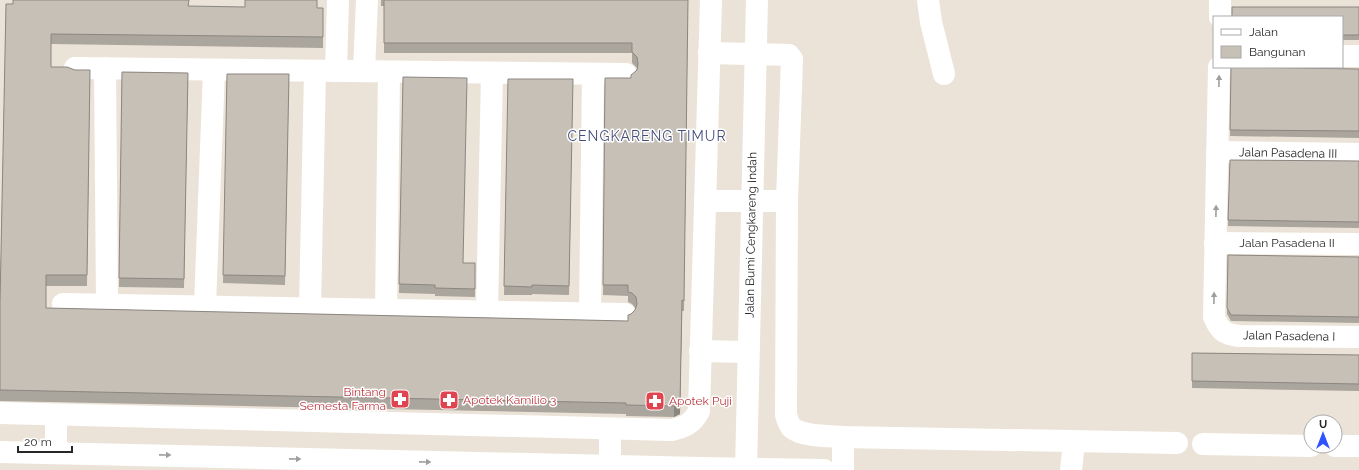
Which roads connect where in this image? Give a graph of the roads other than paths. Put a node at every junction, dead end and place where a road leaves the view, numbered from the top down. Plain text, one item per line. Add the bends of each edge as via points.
1 (338, 0) edge
2 (367, 0) edge
3 (711, 0) edge
4 (757, 0) edge
5 (928, 0) edge
6 (1220, 0) edge
7 (1220, 16) edge
8 (709, 53) junction
9 (756, 54) junction
10 (1343, 56) edge
11 (1359, 56) edge
12 (76, 68) edge
13 (105, 68) junction
14 (1219, 68) edge
15 (214, 70) junction
16 (325, 71) junction
17 (364, 72) junction
18 (388, 72) junction
19 (492, 73) junction
20 (593, 74) junction
21 (626, 74) dead end
22 (944, 74) dead end
23 (1217, 152) junction
24 (1359, 154) edge
25 (752, 200) junction
26 (705, 201) junction
27 (787, 201) junction
28 (1215, 243) junction
29 (1359, 244) edge
30 (63, 304) dead end
31 (106, 305) junction
32 (205, 306) junction
33 (310, 308) junction
34 (386, 310) junction
35 (487, 311) junction
36 (590, 313) junction
37 (625, 314) dead end
38 (1359, 337) edge
39 (700, 351) junction
40 (748, 352) junction
41 (0, 413) edge
42 (56, 415) junction
43 (610, 429) junction
44 (844, 437) junction
45 (1074, 442) junction
46 (1177, 443) dead end
47 (1202, 444) dead end
48 (1303, 446) edge
49 (1343, 446) edge
50 (1359, 446) edge
51 (0, 452) edge
52 (56, 453) junction
53 (610, 466) junction
54 (746, 470) edge
55 (824, 470) edge
56 (844, 470) edge
57 (1071, 470) edge

1 - 16 street
2 - 17 street
3 - 8 street
4 - 9 street, Jalan Bumi Cengkareng Indah
5 - 22 street
6 - 7 street
8 - 9 street
8 - 26 street
9 - 25 street, Jalan Bumi Cengkareng Indah
9 - 27 street via 789,55 792,59
10 - 11 street
12 - 13 street
13 - 15 street
13 - 31 street
23 -> 14 street
15 - 16 street
15 - 32 street
16 - 17 street
16 - 33 street
17 - 18 street
18 - 19 street
18 - 34 street
19 - 20 street
19 - 35 street
20 - 21 street
20 - 36 street
23 - 24 street, Jalan Pasadena III
28 -> 23 street
25 - 26 street
25 - 27 street
25 - 40 street, Jalan Bumi Cengkareng Indah
26 - 39 street
27 - 44 street via 786,415 791,426 798,430 812,435
28 - 29 street, Jalan Pasadena II
38 -> 28 street, Jalan Pasadena I via 1239,336 1221,330 1214,317
30 - 31 street
31 - 32 street
32 - 33 street
33 - 34 street
34 - 35 street
35 - 36 street
36 - 37 street
39 - 40 street
39 - 43 street via 699,411 696,418 683,428 672,430
40 - 54 street, Jalan Bumi Cengkareng Indah
41 - 42 street
42 - 43 street
42 - 52 street
43 - 53 street
44 - 45 street
44 - 56 street
45 - 46 street
45 - 57 street
47 - 48 street
49 - 50 street
51 - 52 street
52 -> 53 street
53 - 54 street
54 - 55 street

